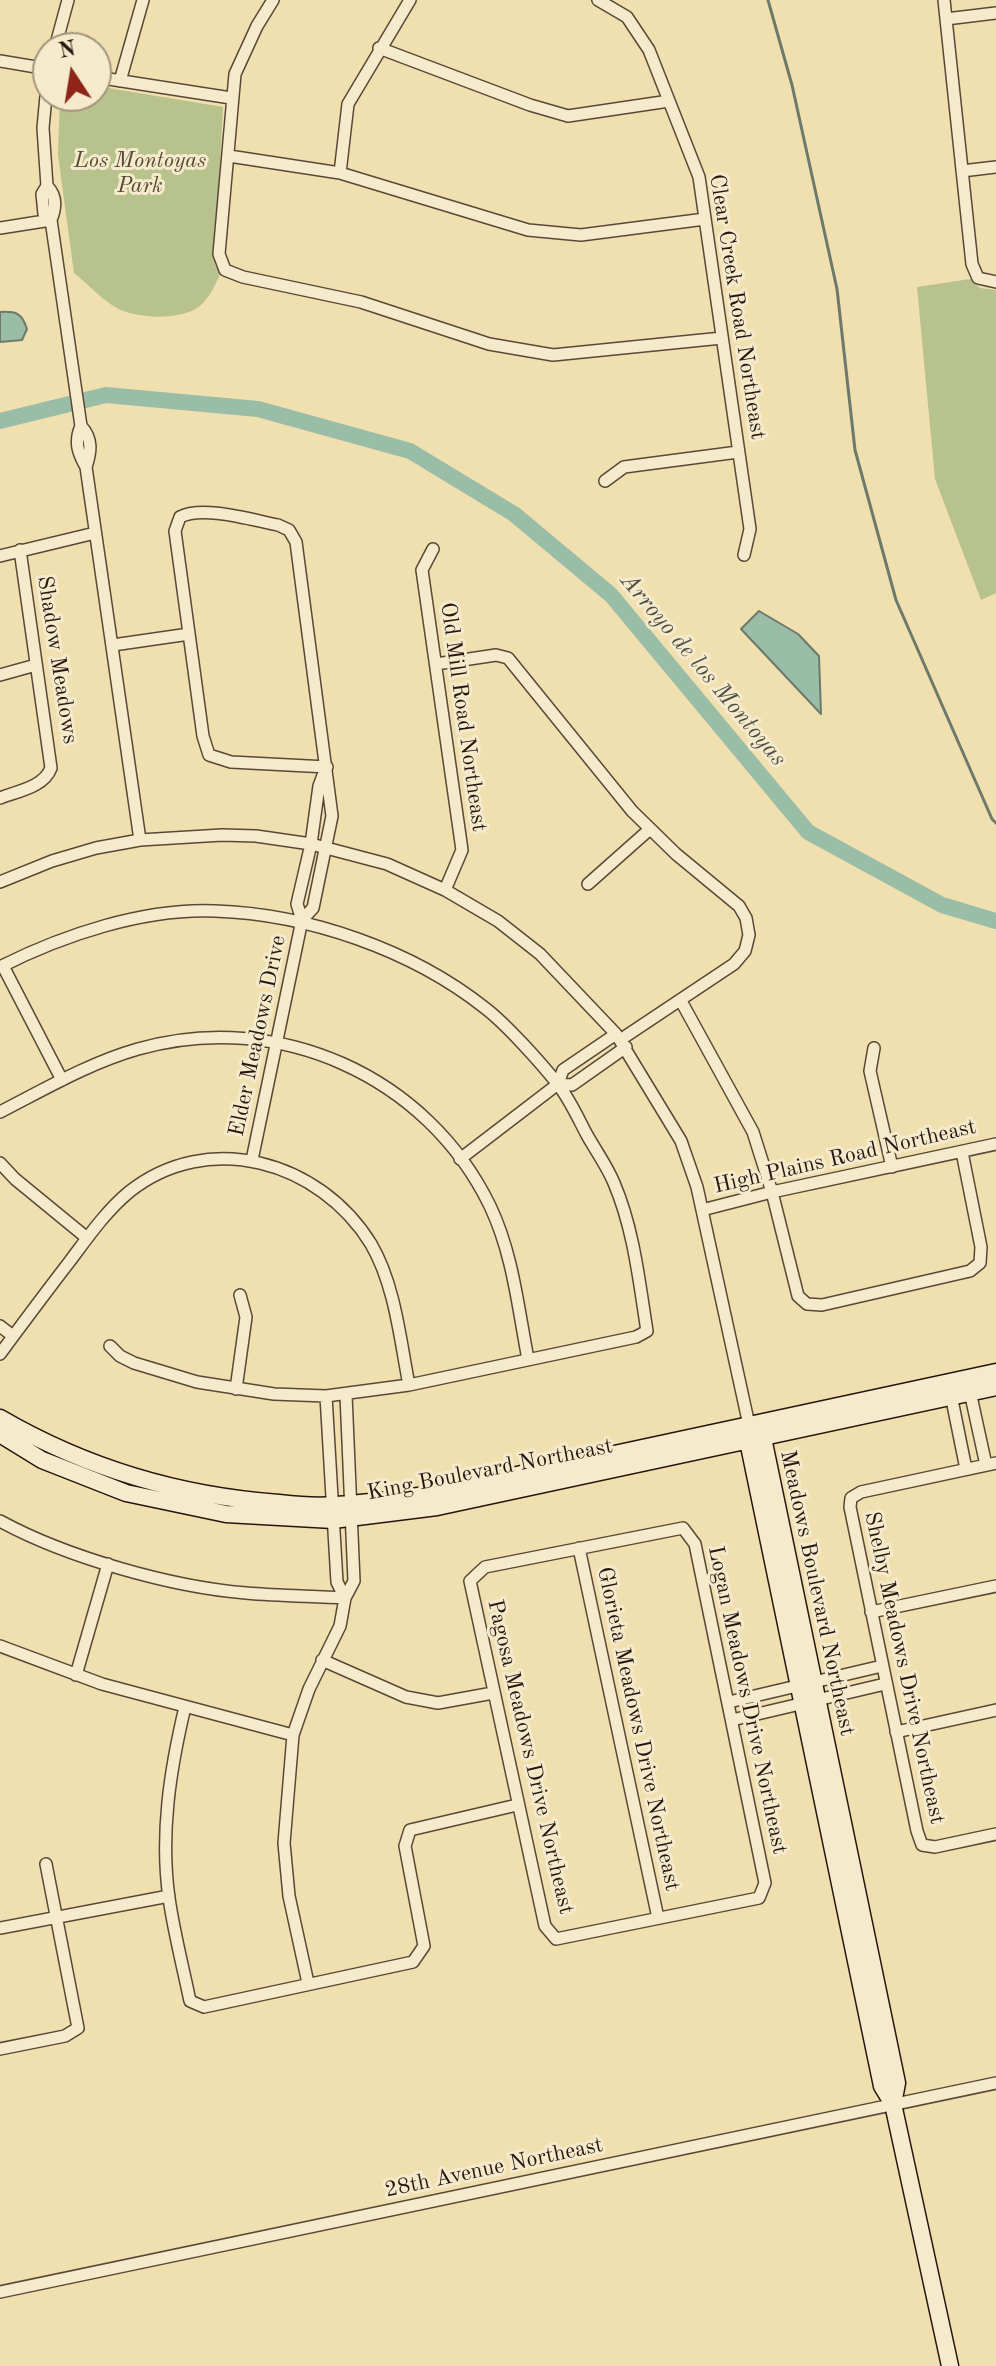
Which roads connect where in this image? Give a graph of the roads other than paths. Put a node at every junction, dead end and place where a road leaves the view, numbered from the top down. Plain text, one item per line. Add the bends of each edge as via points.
1 (68, 0) edge
2 (143, 0) edge
3 (273, 0) edge
4 (410, 0) edge
5 (598, 0) edge
6 (944, 0) edge
7 (996, 13) edge
8 (946, 19) junction
9 (59, 32) edge
10 (379, 48) junction
11 (0, 61) edge
12 (32, 66) edge
13 (112, 80) edge
14 (120, 81) junction
15 (231, 98) junction
16 (669, 101) junction
17 (45, 112) edge
18 (229, 156) junction
19 (996, 167) edge
20 (962, 171) junction
21 (340, 173) junction
22 (705, 219) junction
23 (51, 220) junction
24 (0, 228) edge
25 (996, 282) edge
26 (722, 338) junction
27 (738, 452) junction
28 (605, 481) dead end
29 (95, 533) junction
30 (433, 549) dead end
31 (20, 550) junction
32 (744, 555) dead end
33 (0, 556) edge
34 (189, 634) junction
35 (113, 645) junction
36 (436, 664) junction
37 (36, 665) junction
38 (0, 675) edge
39 (327, 767) junction
40 (0, 798) edge
41 (650, 829) junction
42 (140, 840) junction
43 (311, 844) junction
44 (326, 848) junction
45 (0, 882) edge
46 (588, 884) dead end
47 (445, 890) junction
48 (302, 920) junction
49 (1, 967) edge
50 (681, 1001) junction
51 (621, 1040) junction
52 (278, 1043) junction
53 (874, 1048) dead end
54 (62, 1080) junction
55 (558, 1084) junction
56 (0, 1112) edge
57 (996, 1144) edge
58 (962, 1152) junction
59 (460, 1159) junction
60 (252, 1160) junction
61 (0, 1163) edge
62 (892, 1167) junction
63 (772, 1192) junction
64 (702, 1210) junction
65 (87, 1238) junction
66 (240, 1295) dead end
67 (0, 1326) edge
68 (13, 1336) junction
69 (110, 1346) dead end
70 (0, 1354) edge
71 (528, 1359) junction
72 (996, 1372) edge
73 (409, 1385) junction
74 (969, 1385) junction
75 (996, 1387) edge
76 (236, 1389) junction
77 (950, 1389) junction
78 (346, 1395) junction
79 (326, 1396) junction
80 (0, 1418) edge
81 (0, 1434) edge
82 (753, 1434) junction
83 (991, 1464) edge
84 (966, 1469) junction
85 (352, 1511) junction
86 (333, 1513) junction
87 (0, 1521) edge
88 (579, 1548) junction
89 (108, 1564) junction
90 (996, 1586) edge
91 (345, 1598) junction
92 (871, 1612) junction
93 (0, 1646) edge
94 (322, 1660) junction
95 (882, 1666) junction
96 (76, 1675) junction
97 (885, 1684) junction
98 (493, 1693) junction
99 (807, 1693) junction
100 (729, 1702) junction
101 (185, 1707) junction
102 (996, 1710) edge
103 (732, 1720) junction
104 (896, 1732) junction
105 (293, 1735) junction
106 (517, 1805) junction
107 (996, 1834) edge
108 (46, 1864) dead end
109 (169, 1896) junction
110 (56, 1917) junction
111 (658, 1918) junction
112 (0, 1928) edge
113 (308, 1983) junction
114 (0, 2049) edge
115 (996, 2083) edge
116 (893, 2104) junction
117 (0, 2292) edge
118 (950, 2366) edge

1 - 9 street
2 - 14 street
3 - 15 street via 235,74
4 - 10 street
5 - 16 street, Clear Creek Road Northeast via 627,17 649,50
6 - 8 street
7 - 8 street
8 - 20 street
10 - 16 street via 568,116
10 - 21 street via 348,104
11 - 12 street
13 - 14 street
14 - 15 street
15 - 18 street
16 - 22 street, Clear Creek Road Northeast via 699,177
17 - 23 street via 47,186 42,194 44,214
18 - 21 street
18 - 26 street via 219,254 225,270 243,277 361,302 489,344 553,355
19 - 20 street
20 - 25 street via 972,264 978,278
21 - 22 street via 528,230 581,235
22 - 26 street, Clear Creek Road Northeast
23 - 24 street
23 - 29 street via 80,423 89,434 86,467
26 - 27 street, Clear Creek Road Northeast
27 - 28 street via 624,467
27 - 32 street, Clear Creek Road Northeast via 750,529
29 - 31 street
29 - 35 street
30 - 36 street, Old Mill Road Northeast via 422,570
31 - 33 street
31 - 37 street, Shadow Meadows
34 - 35 street
34 - 39 street via 209,755 231,762
34 - 39 street via 175,531 180,517 203,512 286,527 296,542
35 - 42 street
36 - 41 street via 508,658
36 - 47 street, Old Mill Road Northeast via 462,850
37 - 38 street
37 - 40 street, Shadow Meadows via 51,759 48,776
39 - 43 street
39 - 44 street via 332,816
41 - 46 street
41 - 50 street via 739,906 748,927 745,951 734,964
42 - 43 street, Meadows Boulevard Northeast via 222,835
42 - 45 street, Meadows Boulevard Northeast via 52,861
43 - 44 street, Meadows Boulevard Northeast
43 - 48 street via 297,904
44 - 47 street, Meadows Boulevard Northeast via 387,864
44 - 48 street via 313,908
47 - 51 street, Meadows Boulevard Northeast via 540,954
48 - 49 street via 214,910 155,915 53,942
48 - 52 street, Elder Meadows Drive
48 - 55 street via 354,937 445,979 488,1010
49 - 54 street
50 - 51 street
50 - 63 street via 753,1132
51 - 55 street via 572,1085
51 - 64 street, Meadows Boulevard Northeast via 681,1141
52 - 54 street via 249,1038 175,1041 95,1063
52 - 59 street via 317,1052 387,1086
52 - 60 street, Elder Meadows Drive
53 - 62 street via 870,1071
54 - 56 street
55 - 59 street
55 - 71 street via 617,1192 630,1227 647,1331
57 - 58 street, High Plains Road Northeast
58 - 62 street, High Plains Road Northeast
58 - 63 street via 980,1263 970,1271 822,1305 807,1304 798,1296
59 - 71 street via 490,1207 507,1249
60 - 65 street via 209,1158 163,1170 128,1193
60 - 73 street via 315,1188 370,1243 390,1294
61 - 65 street
62 - 63 street, High Plains Road Northeast
63 - 64 street, High Plains Road Northeast
64 - 82 street, Meadows Boulevard Northeast
65 - 68 street
66 - 76 street via 246,1317
67 - 68 street
68 - 70 street
69 - 76 street via 134,1363
71 - 73 street
72 - 74 street, King Boulevard Northeast
73 - 78 street
74 - 75 street, King Boulevard Northeast
74 - 77 street, King Boulevard Northeast
74 - 83 street
76 - 79 street
77 - 82 street, King Boulevard Northeast
77 - 84 street
78 - 79 street
78 - 85 street
79 - 86 street
80 - 86 street, King Boulevard Northeast via 144,1481
81 - 86 street, King Boulevard Northeast via 42,1460 126,1493 226,1514
82 - 85 street, King Boulevard Northeast via 437,1507
82 - 99 street, Meadows Boulevard Northeast
83 - 84 street
84 - 92 street, Shelby Meadows Drive Northeast via 851,1498 851,1524
85 - 86 street, King Boulevard Northeast
85 - 91 street via 354,1581
86 - 91 street via 337,1582
87 - 89 street
88 - 98 street, Pagosa Meadows Drive Northeast via 485,1567 470,1581
88 - 100 street, Logan Meadows Drive Northeast via 683,1528 695,1544
88 - 111 street, Glorieta Meadows Drive Northeast
89 - 91 street via 243,1593
89 - 96 street
90 - 92 street
91 - 94 street via 340,1626
92 - 95 street, Shelby Meadows Drive Northeast
93 - 96 street
94 - 98 street via 406,1697 438,1703
94 - 105 street
95 - 97 street, Shelby Meadows Drive Northeast
95 - 99 street
96 - 101 street
97 - 99 street
97 - 104 street, Shelby Meadows Drive Northeast
98 - 106 street, Pagosa Meadows Drive Northeast
99 - 100 street
99 - 103 street
99 - 116 street, Meadows Boulevard Northeast via 882,2086
100 - 103 street, Logan Meadows Drive Northeast
101 - 105 street
101 - 109 street via 166,1810
102 - 104 street
103 - 111 street, Logan Meadows Drive Northeast via 765,1883 759,1898
104 - 107 street, Shelby Meadows Drive Northeast via 922,1845
105 - 113 street via 284,1843 289,1896
106 - 111 street, Pagosa Meadows Drive Northeast via 545,1926 556,1939
106 - 113 street via 410,1830 405,1846 424,1946 413,1962
108 - 110 street
109 - 110 street
109 - 113 street via 190,2001 204,2007
110 - 112 street
110 - 114 street via 78,2028 65,2036
115 - 116 street, 28th Avenue Northeast
116 - 117 street, 28th Avenue Northeast
116 - 118 street, Meadows Boulevard Northeast

